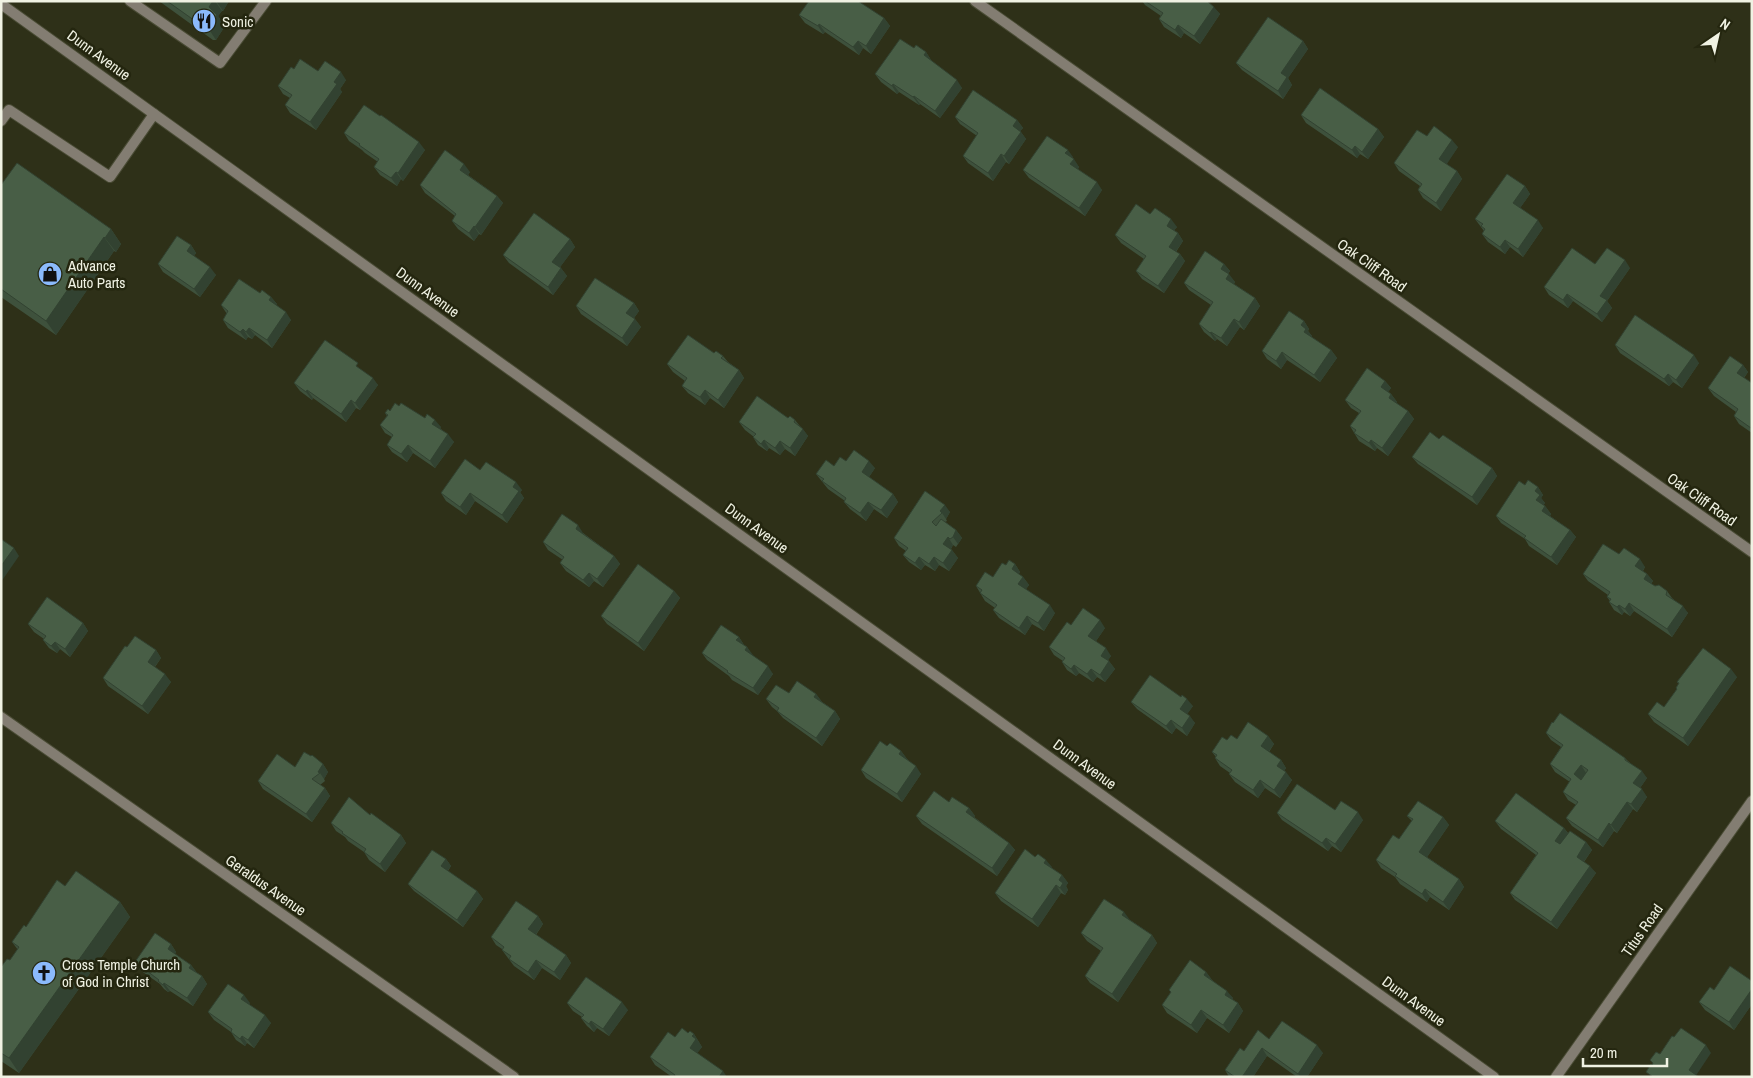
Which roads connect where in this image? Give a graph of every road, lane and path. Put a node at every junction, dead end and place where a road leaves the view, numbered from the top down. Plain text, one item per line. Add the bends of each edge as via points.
1 (130, 1) edge
2 (266, 1) edge
3 (975, 1) edge
4 (1, 4) edge
5 (154, 114) junction
6 (1, 121) edge
7 (1752, 552) edge
8 (1, 718) edge
9 (1752, 801) edge
10 (514, 1077) edge
11 (1494, 1077) edge
12 (1556, 1077) edge

1 - 2 street via 220,63
3 - 7 street, Oak Cliff Road
4 - 5 street, Dunn Avenue
5 - 6 street via 110,177 10,110
5 - 11 street, Dunn Avenue
8 - 10 street, Geraldus Avenue
9 - 12 street, Titus Road

